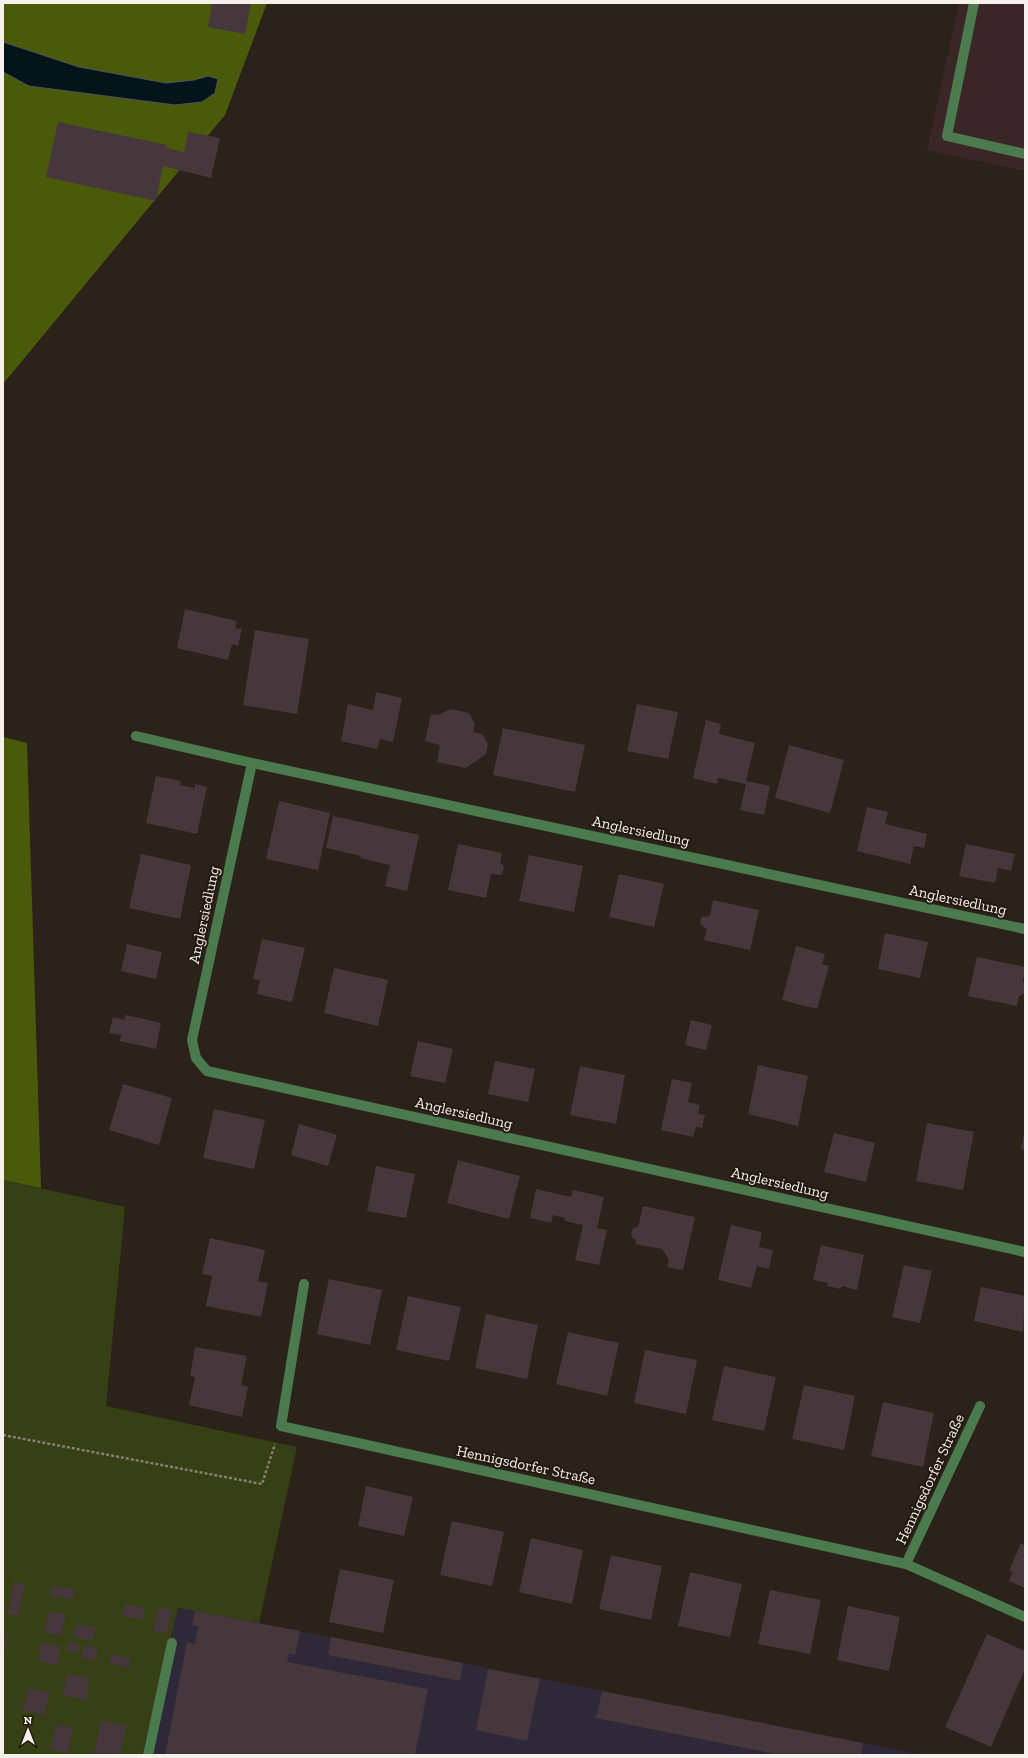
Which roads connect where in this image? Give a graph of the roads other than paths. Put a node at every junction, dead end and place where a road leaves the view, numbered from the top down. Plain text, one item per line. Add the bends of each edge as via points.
1 (974, 3) edge
2 (1025, 154) edge
3 (136, 736) dead end
4 (252, 763) junction
5 (1025, 929) edge
6 (1025, 1252) edge
7 (304, 1284) dead end
8 (980, 1406) dead end
9 (906, 1564) junction
10 (1025, 1618) edge
11 (172, 1643) dead end
12 (148, 1755) edge

1 - 2 street via 947,136
3 - 4 street, Anglersiedlung
4 - 5 street, Anglersiedlung
4 - 6 street, Anglersiedlung via 192,1040 196,1058 207,1071
7 - 9 street, Hennigsdorfer Straße via 281,1426
8 - 9 street, Hennigsdorfer Straße
9 - 10 street, Hennigsdorfer Straße
11 - 12 street

